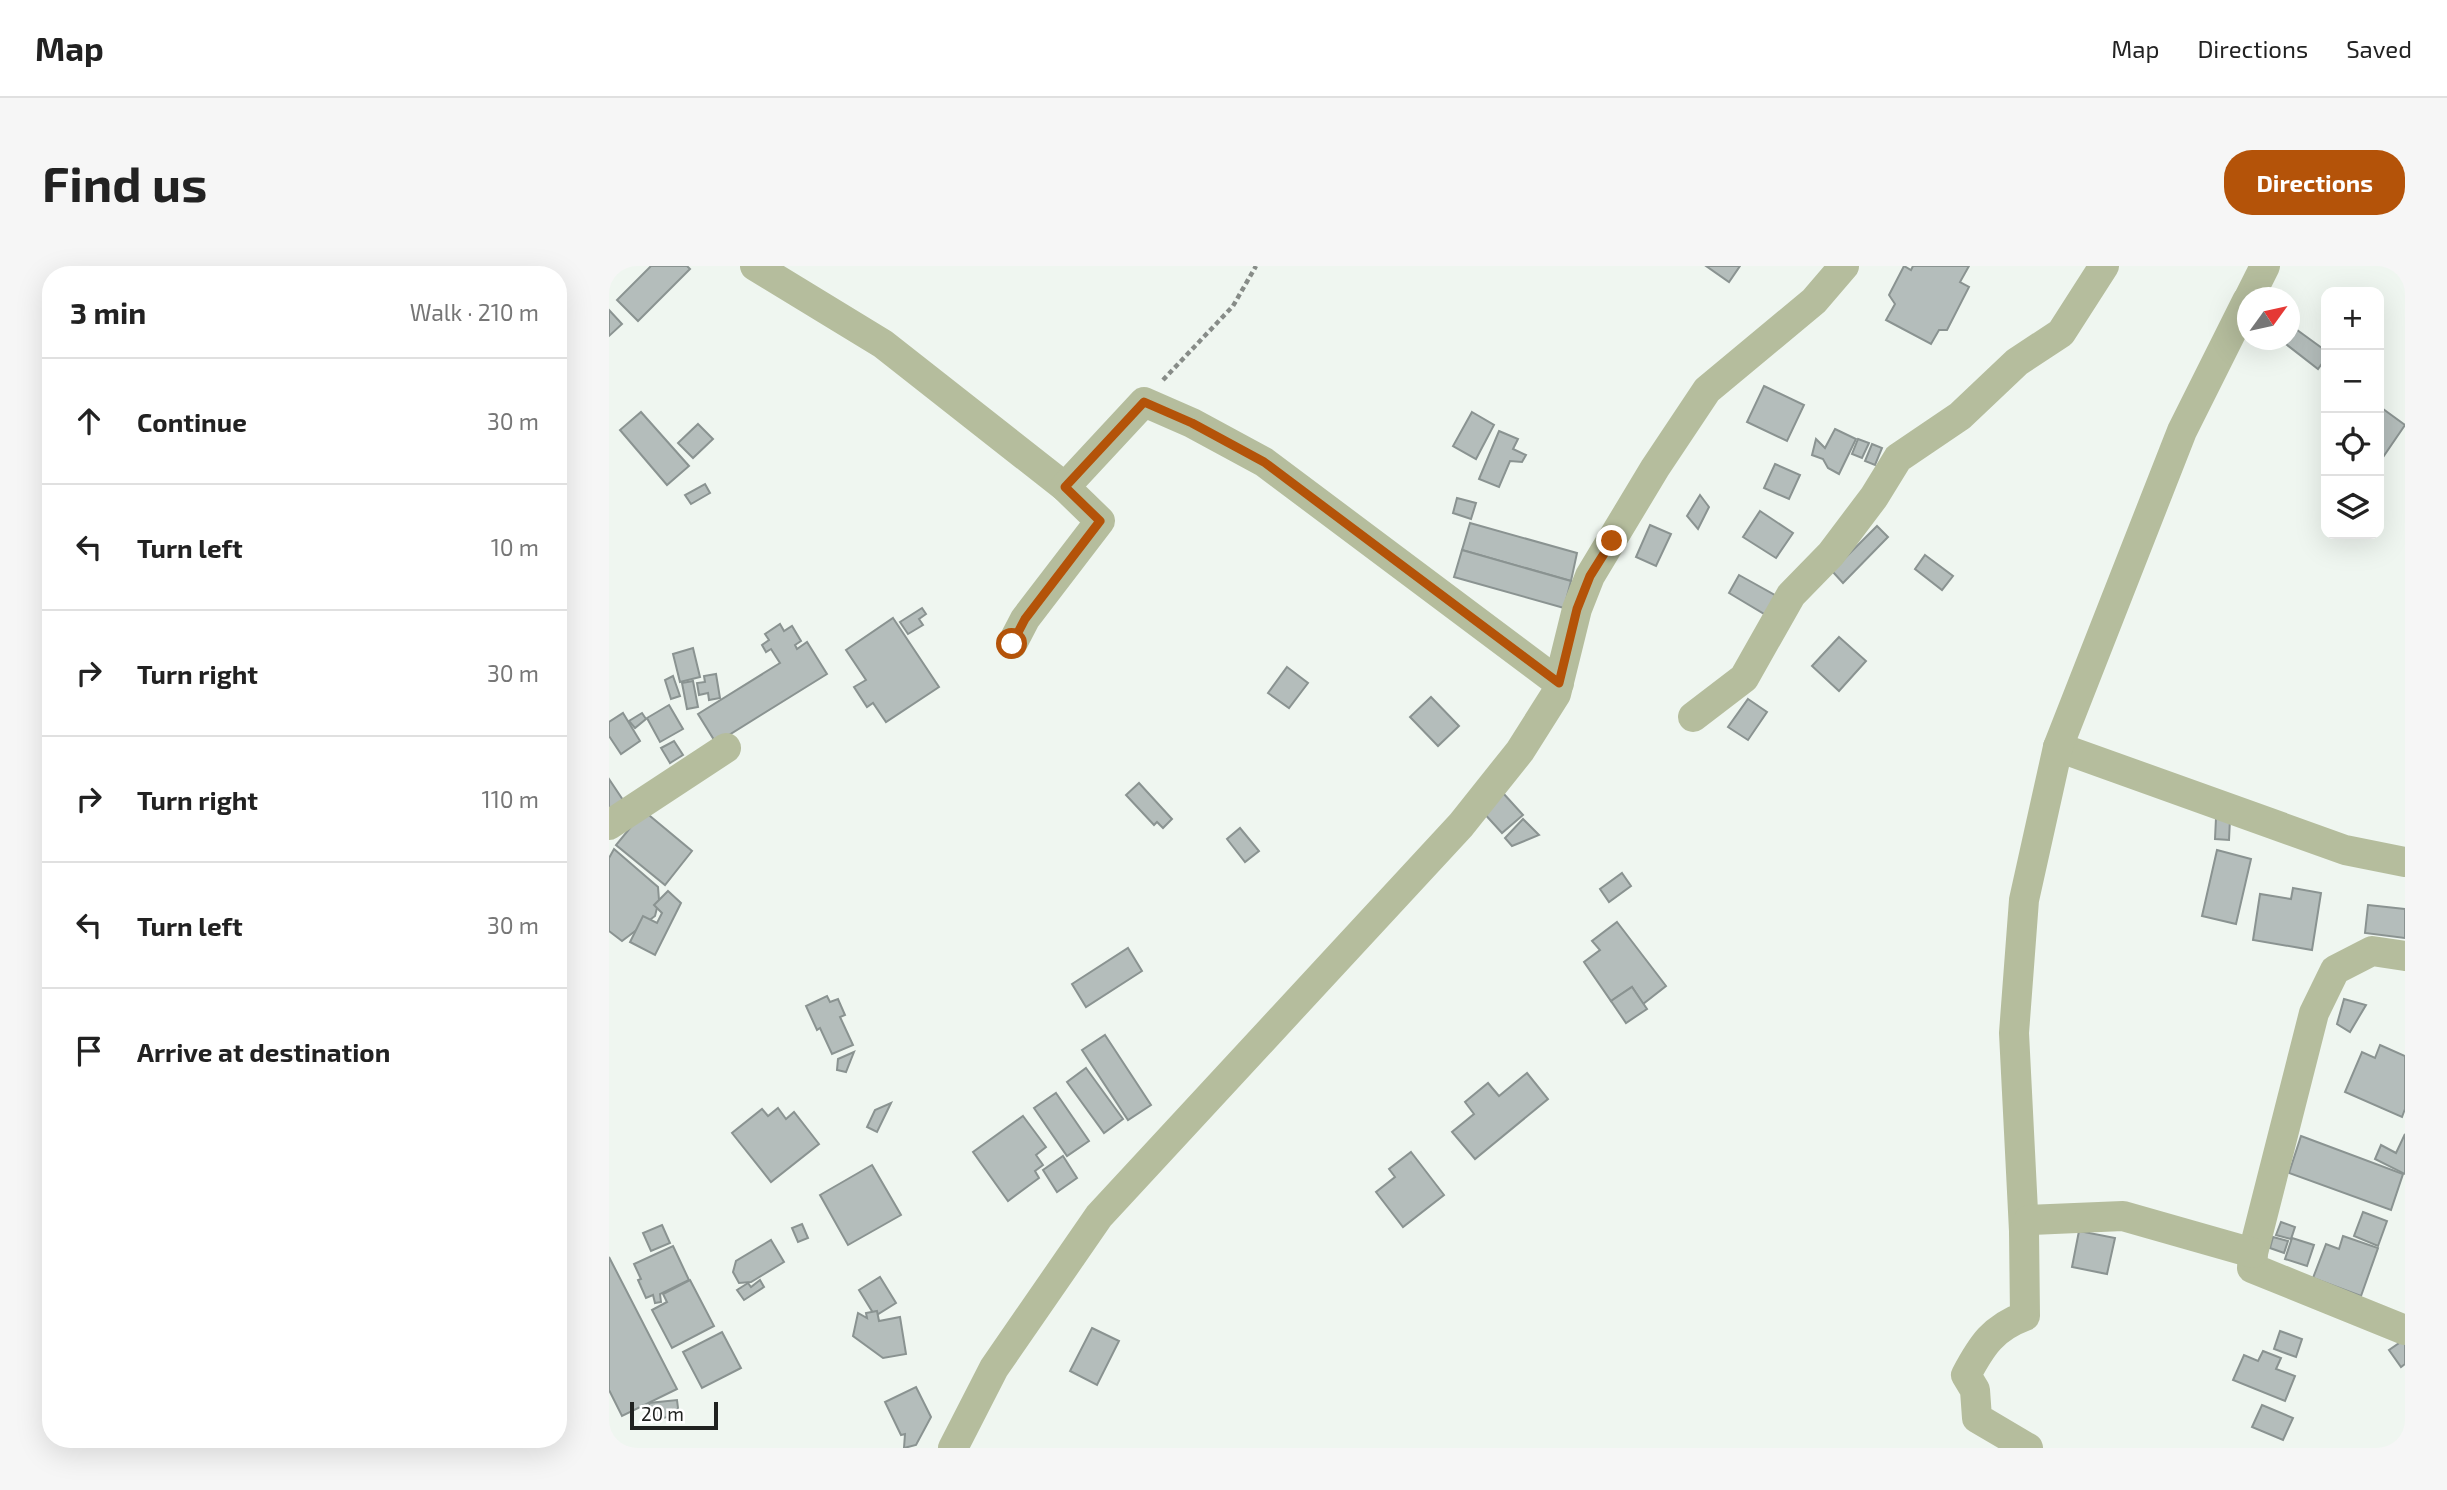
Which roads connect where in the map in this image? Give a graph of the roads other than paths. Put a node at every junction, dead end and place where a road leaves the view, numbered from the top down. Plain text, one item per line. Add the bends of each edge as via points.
1 (755, 266) edge
2 (1843, 266) edge
3 (2104, 266) edge
4 (2265, 266) edge
5 (2254, 287) edge
6 (2237, 321) edge
7 (1065, 487) junction
8 (1012, 644) dead end
9 (1559, 683) junction
10 (1692, 717) dead end
11 (2058, 747) junction
12 (726, 748) dead end
13 (609, 825) edge
14 (2405, 862) edge
15 (2405, 956) edge
16 (2024, 1231) junction
17 (2253, 1253) junction
18 (2405, 1330) edge
19 (953, 1448) edge
20 (2028, 1448) edge

1 - 7 street via 883,344
2 - 9 street via 1814,301 1707,390 1590,576
3 - 10 street via 2061,332 2017,362 1961,416 1898,458 1831,554 1791,595 1744,678
4 - 5 street
6 - 11 street via 2182,430
7 - 8 street via 1100,521 1025,619
7 - 9 street via 1144,402 1264,462
9 - 19 street via 1520,751 1461,825 1099,1216 994,1368
11 - 14 street via 2345,850
11 - 16 street via 2024,900 2015,1019
12 - 13 street
15 - 17 street via 2372,951 2335,970 2314,1013
16 - 17 street via 2029,1220 2123,1216
16 - 20 street via 2025,1316 2005,1324 1979,1350 1966,1375 1975,1390 1977,1419
17 - 18 street via 2252,1268

